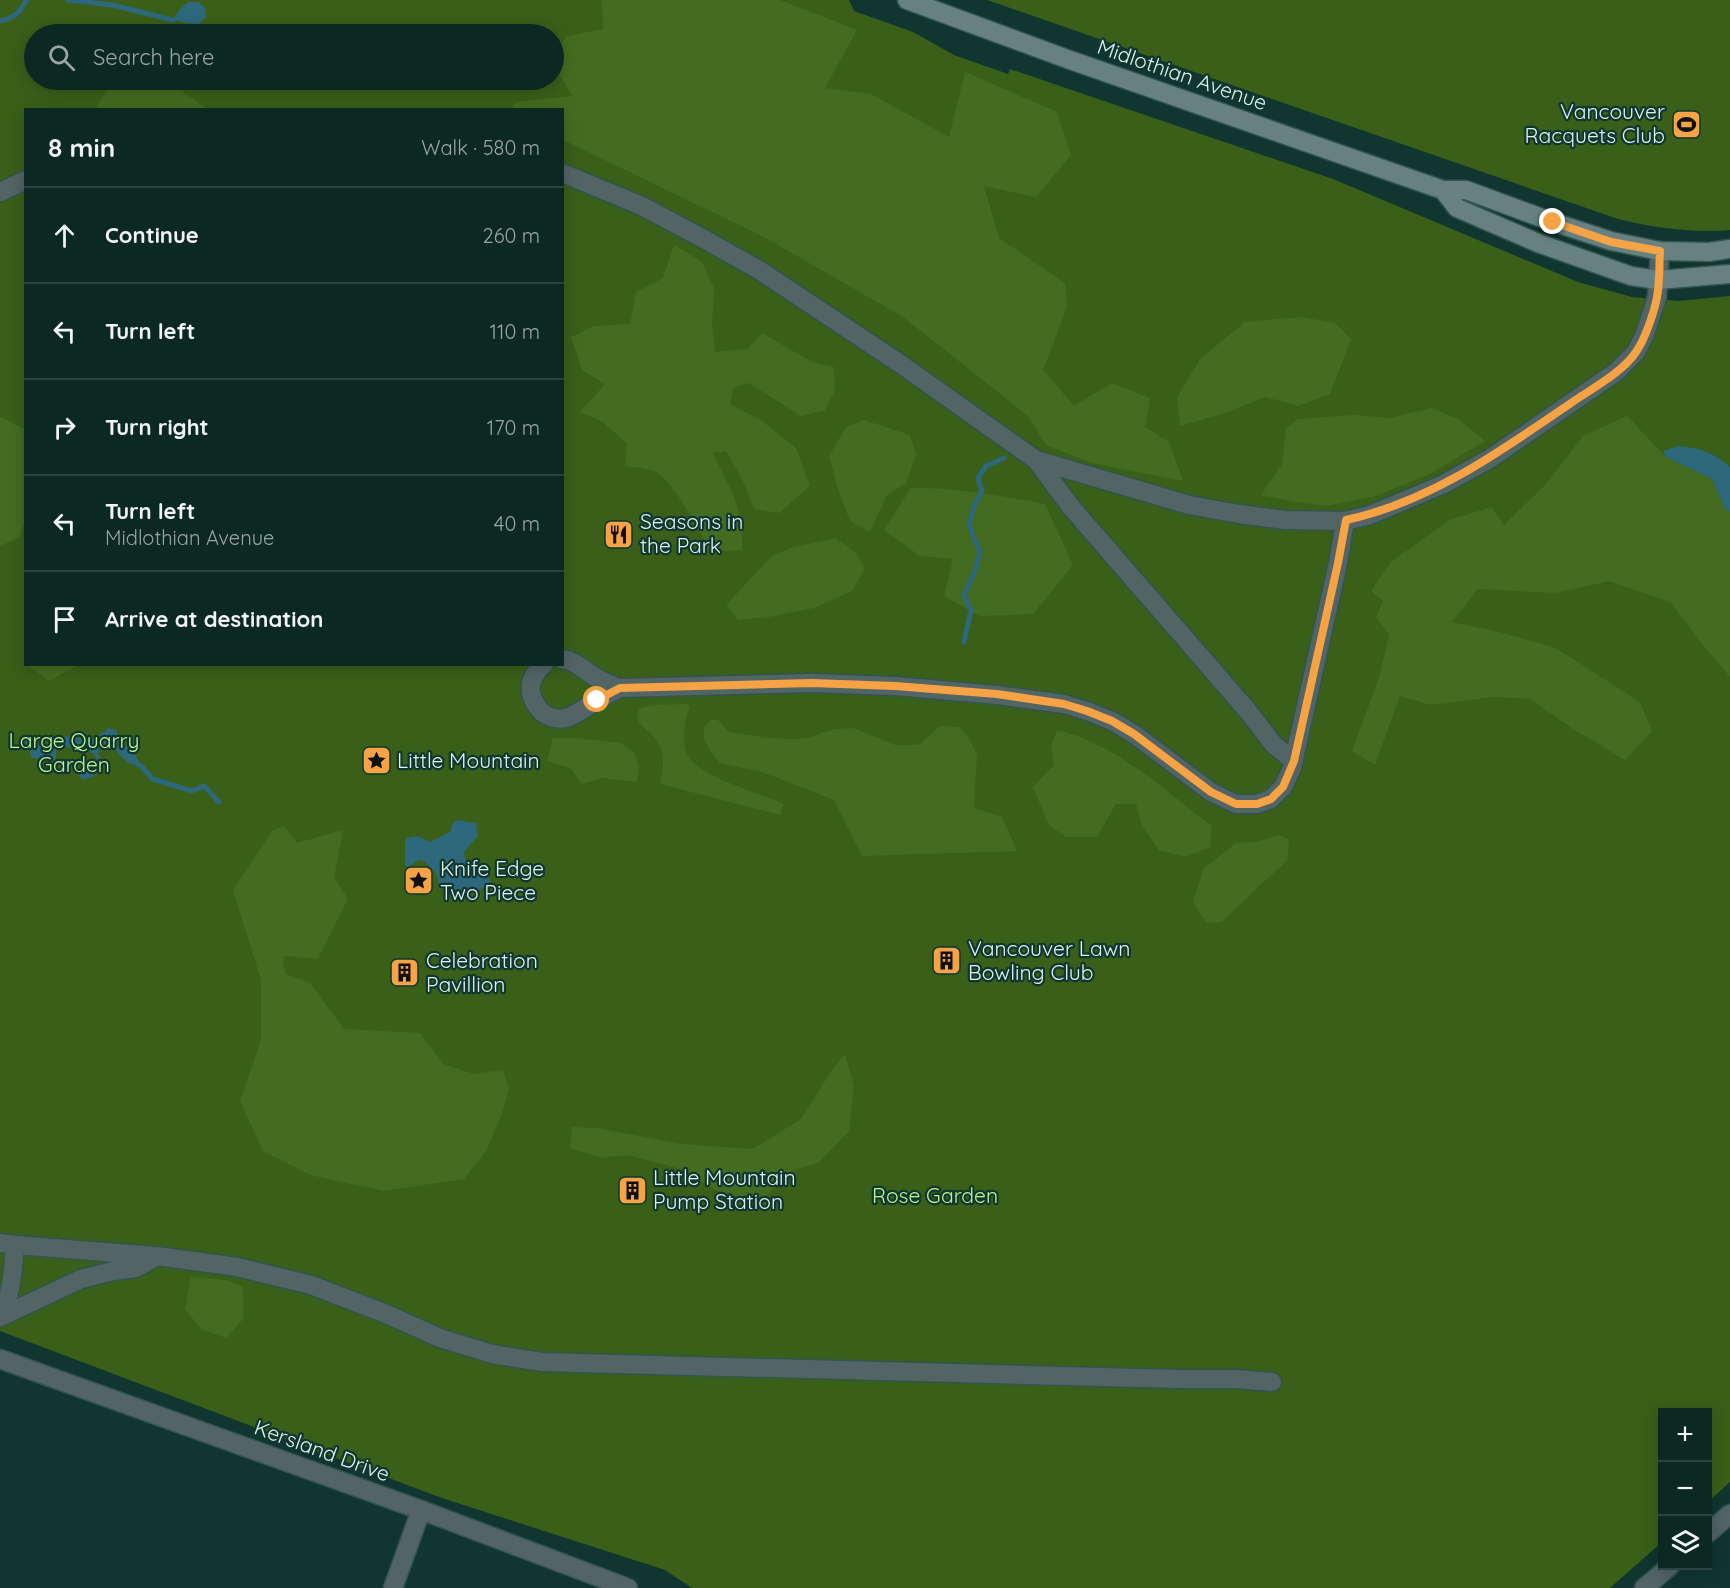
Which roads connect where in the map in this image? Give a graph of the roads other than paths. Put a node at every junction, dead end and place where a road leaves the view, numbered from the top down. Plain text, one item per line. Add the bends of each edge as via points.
1 (906, 0) edge
2 (564, 174) edge
3 (24, 181) edge
4 (1443, 190) junction
5 (0, 192) edge
6 (1730, 249) edge
7 (1660, 251) junction
8 (1730, 273) edge
9 (1658, 280) junction
10 (1036, 460) junction
11 (1346, 520) junction
12 (564, 659) edge
13 (542, 666) edge
14 (620, 688) junction
15 (1294, 761) junction
16 (7, 1244) edge
17 (157, 1256) junction
18 (0, 1311) edge
19 (0, 1317) edge
20 (0, 1359) edge
21 (1272, 1382) dead end
22 (421, 1510) junction
23 (1730, 1514) edge
24 (1712, 1529) edge
25 (1665, 1570) edge
26 (393, 1588) edge
27 (628, 1588) edge
28 (1644, 1588) edge

1 - 4 street, Midlothian Avenue
2 - 10 street via 642,206 759,270
3 - 5 street
4 - 7 street, Midlothian Avenue via 1466,190 1611,242
4 - 9 street, Midlothian Avenue via 1457,208 1538,243 1631,276
6 - 7 street, Midlothian Avenue
7 - 9 street
8 - 9 street, Midlothian Avenue
9 - 11 street via 1657,297 1645,334 1636,352 1616,372 1491,458 1444,484 1370,515
10 - 11 street via 1189,505 1285,520
10 - 15 street via 1071,507 1274,745
11 - 15 street
12 - 14 street
13 - 14 street via 531,682 534,702 548,716 558,719 577,715
14 - 15 street via 883,685 1064,704 1112,721 1211,792 1236,804 1271,799 1283,787
16 - 17 street
16 - 18 street via 9,1293
17 - 19 street via 136,1268 81,1279
17 - 21 street via 237,1267 311,1285 440,1338 492,1354 542,1362
20 - 22 street, Kersland Drive
22 - 26 street
22 - 27 street, Kersland Drive
23 - 24 street
25 - 28 street

